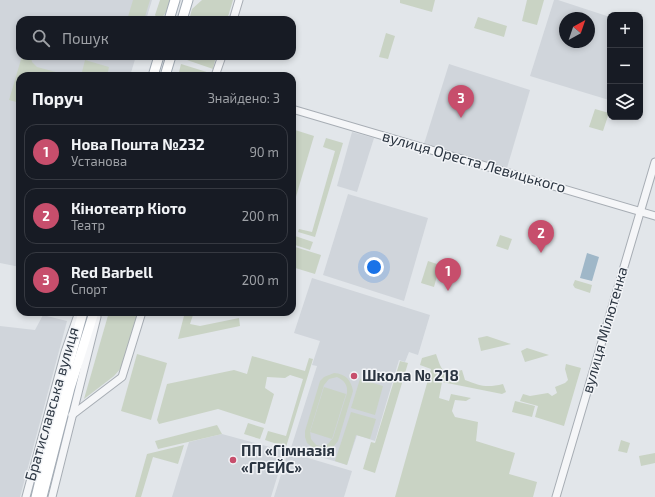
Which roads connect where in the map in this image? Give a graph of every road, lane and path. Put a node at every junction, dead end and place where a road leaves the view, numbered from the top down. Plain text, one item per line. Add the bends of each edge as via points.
1 (175, 0) edge
2 (188, 0) edge
3 (239, 0) edge
4 (170, 16) edge
5 (183, 16) edge
6 (234, 16) edge
7 (158, 60) edge
8 (170, 60) edge
9 (221, 60) edge
10 (154, 72) edge
11 (166, 72) edge
12 (217, 72) edge
13 (296, 110) edge
14 (655, 162) edge
15 (641, 212) junction
16 (655, 216) edge
17 (78, 316) edge
18 (82, 316) edge
19 (93, 316) edge
20 (97, 316) edge
21 (141, 316) edge
22 (72, 415) junction
23 (56, 429) junction
24 (26, 497) edge
25 (36, 497) edge
26 (42, 497) edge
27 (52, 497) edge
28 (556, 497) edge

1 - 4 main road
2 - 5 main road
3 - 6 street
7 - 10 main road
8 - 11 main road
9 - 12 street
13 - 15 street, вулиця Ореста Левицького
14 - 15 street, вулиця Мілютенка
15 - 16 street, вулиця Ореста Левицького
15 - 28 street, вулиця Мілютенка
17 - 24 street, Братиславська вулиця via 63,359
18 - 23 main road, Братиславська вулиця
19 - 23 main road, Братиславська вулиця
20 - 22 street, Братиславська вулиця
21 - 22 street via 122,377
22 - 27 street, Братиславська вулиця
23 - 25 main road, Братиславська вулиця
23 - 26 main road, Братиславська вулиця

